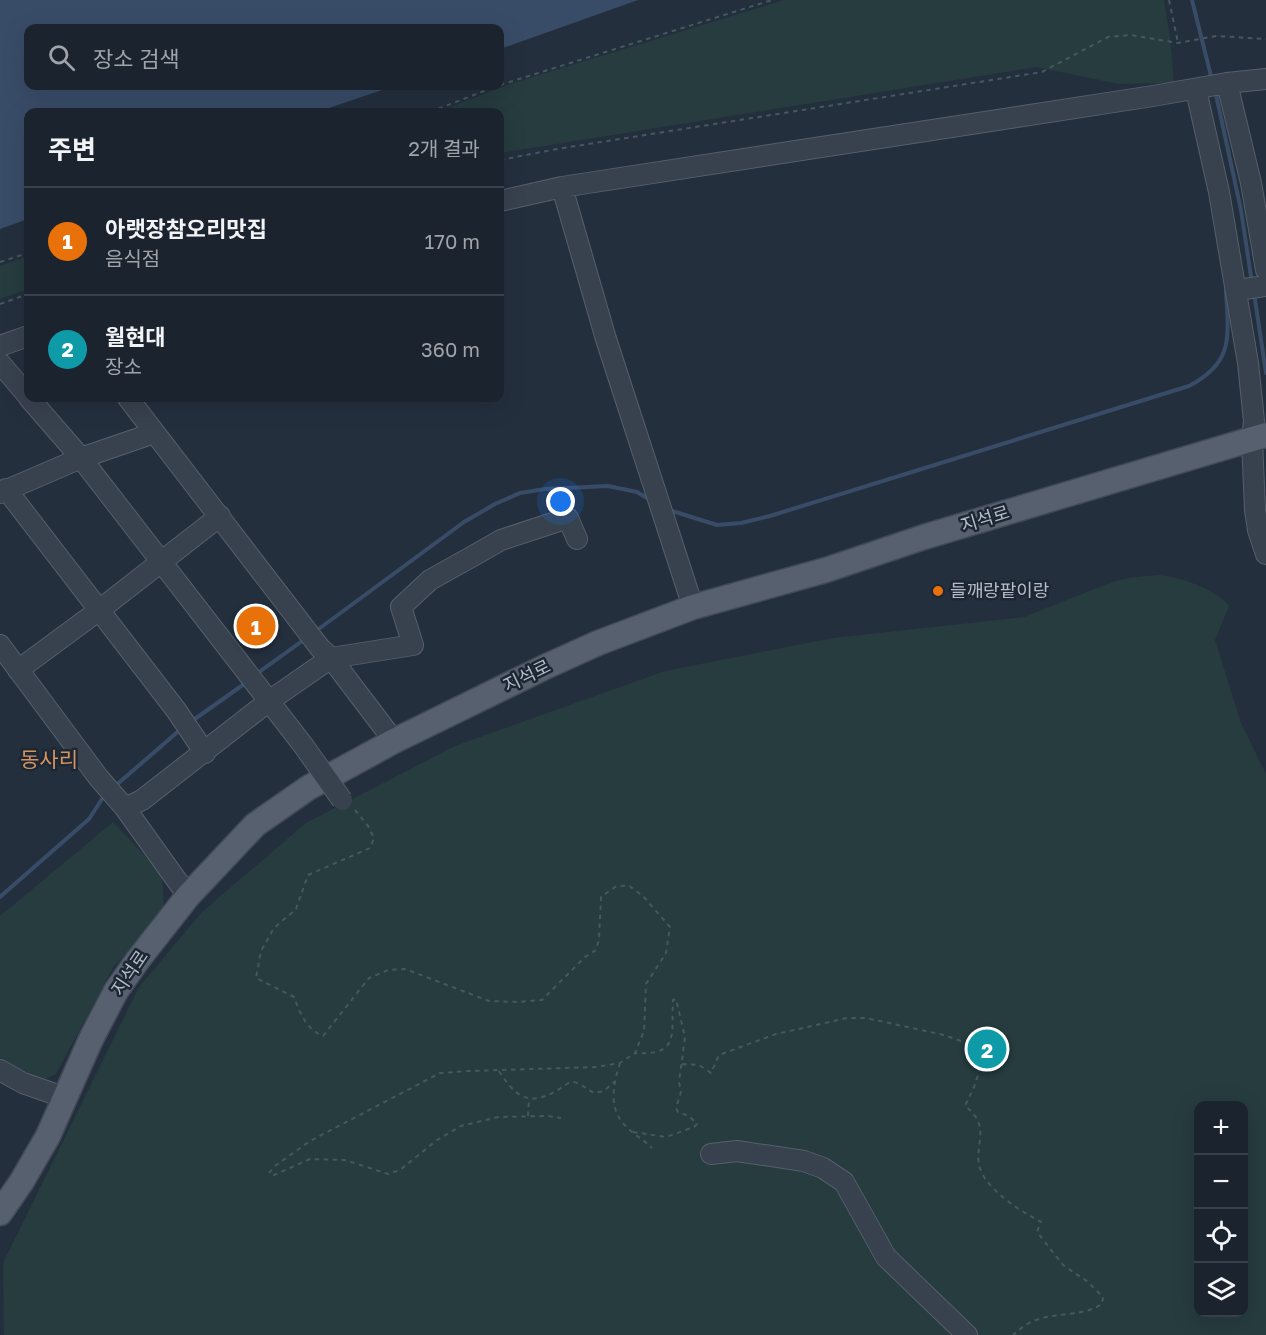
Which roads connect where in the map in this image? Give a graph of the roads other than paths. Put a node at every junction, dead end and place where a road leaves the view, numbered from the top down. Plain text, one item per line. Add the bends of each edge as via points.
1 (1266, 79) edge
2 (1227, 83) junction
3 (1200, 88) junction
4 (1249, 185) junction
5 (562, 187) junction
6 (1221, 191) junction
7 (504, 200) edge
8 (1266, 270) edge
9 (1266, 286) edge
10 (1237, 290) junction
11 (24, 337) edge
12 (0, 346) edge
13 (0, 363) edge
14 (24, 391) edge
15 (33, 402) edge
16 (131, 402) edge
17 (154, 433) junction
18 (1258, 438) edge
19 (81, 458) junction
20 (3, 491) edge
21 (220, 516) junction
22 (577, 538) dead end
23 (1266, 554) edge
24 (161, 562) junction
25 (693, 607) junction
26 (98, 611) junction
27 (0, 645) edge
28 (325, 653) junction
29 (18, 669) junction
30 (266, 697) junction
31 (394, 741) junction
32 (201, 745) junction
33 (348, 804) road end
34 (125, 808) junction
35 (188, 896) junction
36 (0, 1070) edge
37 (66, 1098) junction
38 (711, 1154) dead end
39 (0, 1214) edge
40 (968, 1335) edge

1 - 2 street
2 - 3 street
2 - 4 street
3 - 5 street
3 - 6 street via 1198,99
4 - 6 street
4 - 8 street
5 - 7 street
5 - 25 street via 606,339
6 - 10 street
9 - 10 street
10 - 18 street
11 - 12 street
13 - 14 street
15 - 19 street
16 - 17 street
17 - 19 street
17 - 21 street
18 - 23 street via 1255,510
18 - 25 main road, 지석로
19 - 20 street
19 - 24 street
20 - 26 street
21 - 24 street
21 - 28 street
22 - 28 street via 568,518 501,540 430,580 401,607 413,645
24 - 26 street
24 - 30 street
25 - 31 main road, 지석로 via 588,648
26 - 29 street
26 - 32 street
27 - 29 street
28 - 30 street
28 - 31 street
29 - 34 street
30 - 32 street
30 - 33 street, bridge
31 - 35 main road, 지석로 via 276,808
32 - 34 street via 142,800
34 - 35 street
35 - 37 main road, 지석로 via 116,991
36 - 37 street
37 - 39 main road, 지석로 via 28,1172
38 - 40 street via 737,1151 804,1161 844,1182 886,1257

